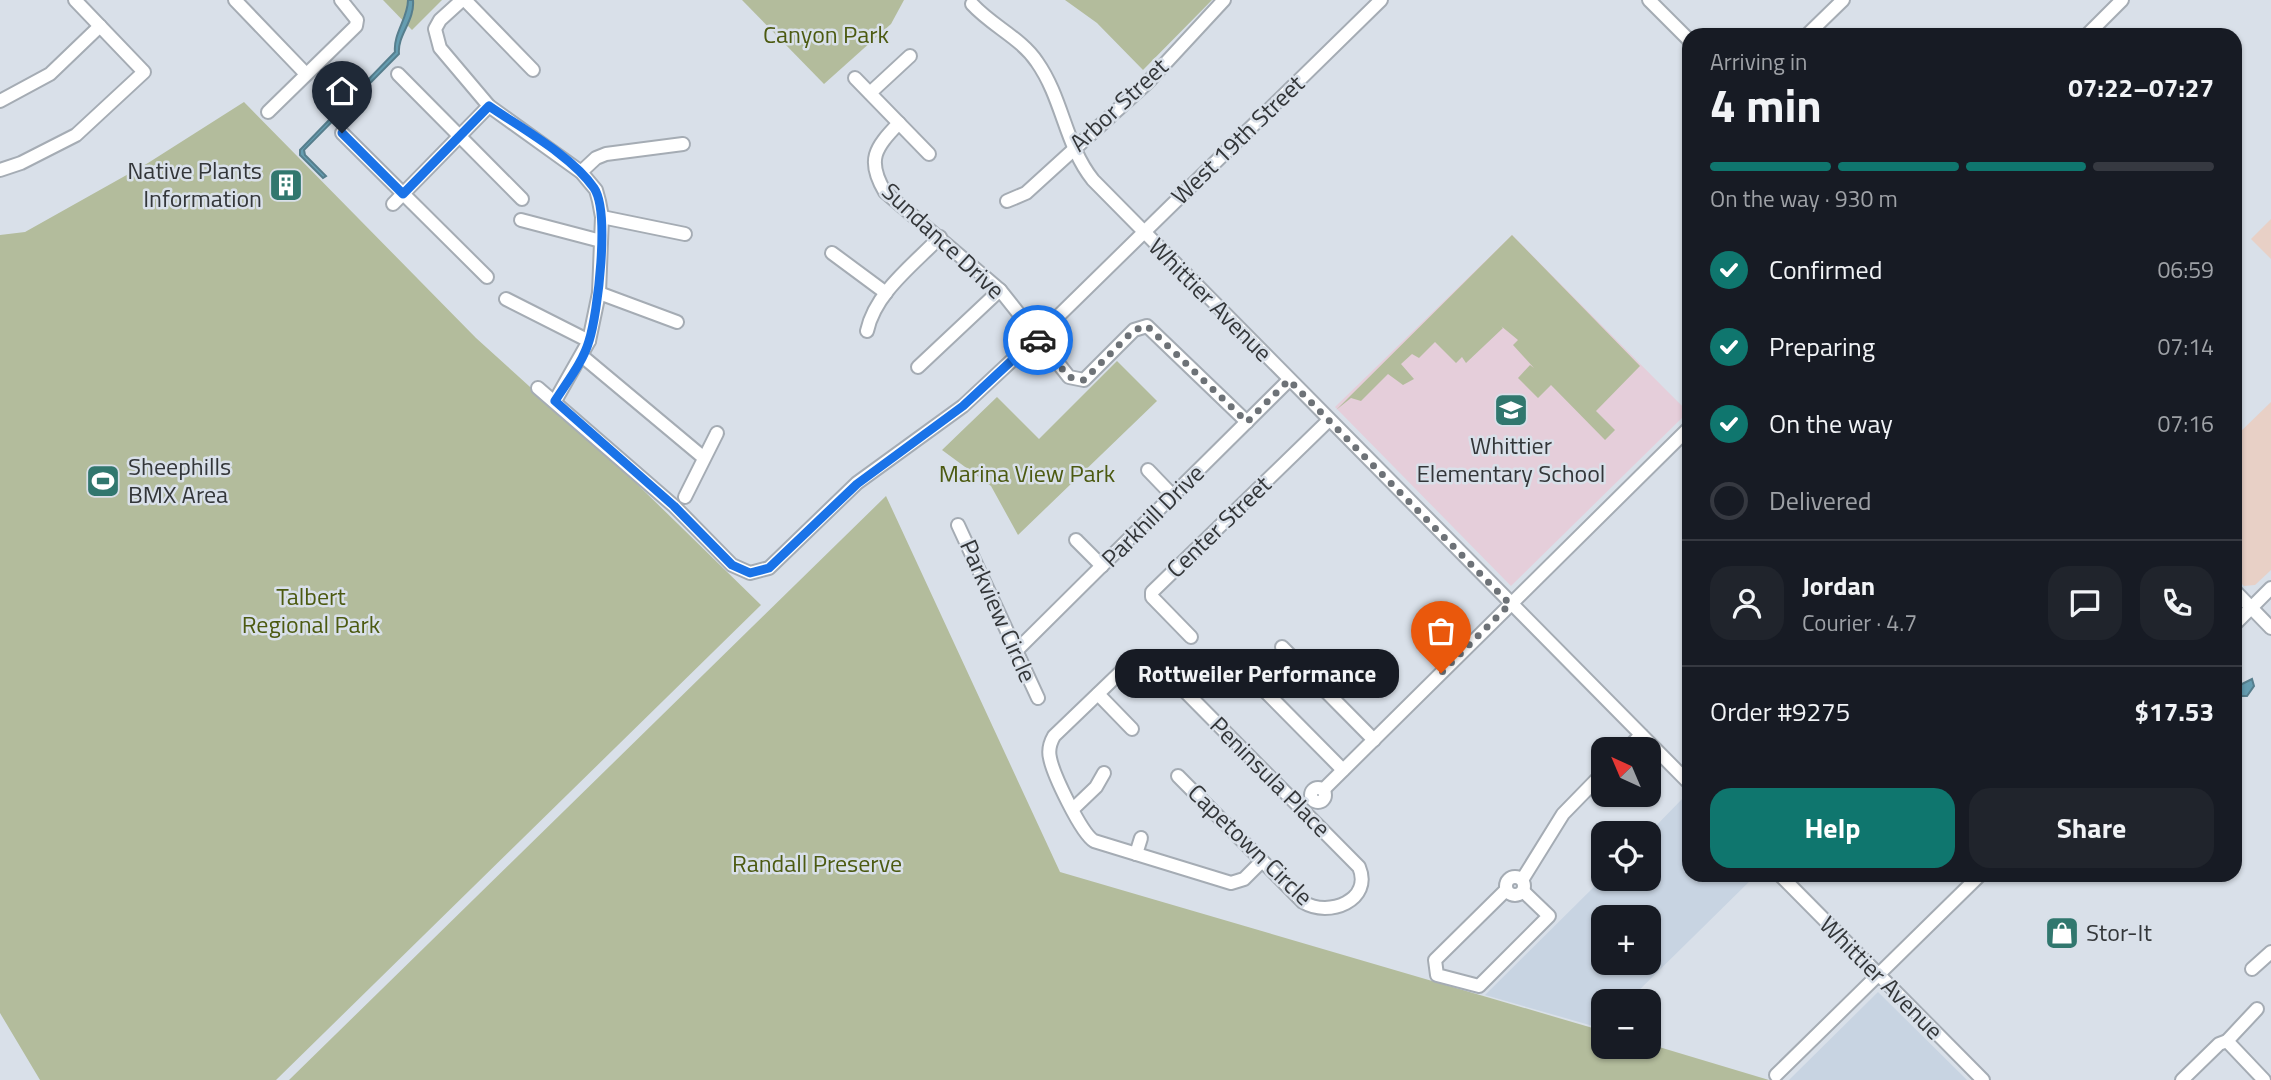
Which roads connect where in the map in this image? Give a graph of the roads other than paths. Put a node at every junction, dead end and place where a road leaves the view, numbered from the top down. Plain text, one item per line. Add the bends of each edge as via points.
1 (75, 0) edge
2 (235, 0) edge
3 (341, 0) edge
4 (463, 0) edge
5 (1224, 0) edge
6 (1381, 0) edge
7 (1649, 0) edge
8 (1843, 0) edge
9 (2122, 0) edge
10 (972, 5) dead end
11 (100, 26) junction
12 (1814, 28) edge
13 (2094, 28) edge
14 (1682, 33) edge
15 (910, 56) dead end
16 (533, 70) dead end
17 (306, 74) junction
18 (398, 74) dead end
19 (855, 78) dead end
20 (870, 93) junction
21 (0, 101) edge
22 (489, 106) junction
23 (268, 112) dead end
24 (899, 123) junction
25 (342, 133) dead end
26 (460, 137) junction
27 (683, 144) dead end
28 (1073, 149) junction
29 (929, 154) dead end
30 (0, 170) edge
31 (581, 172) junction
32 (403, 194) junction
33 (522, 199) dead end
34 (1007, 201) dead end
35 (393, 204) dead end
36 (602, 217) junction
37 (522, 220) dead end
38 (1143, 233) junction
39 (685, 234) dead end
40 (940, 237) junction
41 (601, 242) junction
42 (832, 253) dead end
43 (487, 277) dead end
44 (1000, 289) junction
45 (599, 293) junction
46 (886, 293) junction
47 (506, 299) dead end
48 (677, 322) dead end
49 (867, 331) dead end
50 (1036, 338) junction
51 (589, 341) junction
52 (582, 356) junction
53 (918, 367) dead end
54 (1289, 380) junction
55 (538, 388) dead end
56 (555, 401) junction
57 (1329, 419) junction
58 (1247, 422) junction
59 (717, 433) dead end
60 (1682, 435) edge
61 (704, 457) junction
62 (1148, 470) dead end
63 (1173, 496) junction
64 (685, 497) dead end
65 (958, 525) dead end
66 (1076, 540) dead end
67 (1102, 566) junction
68 (2271, 588) edge
69 (2242, 598) edge
70 (1510, 604) junction
71 (2251, 608) junction
72 (2242, 617) edge
73 (2271, 628) edge
74 (1191, 637) dead end
75 (1282, 647) dead end
76 (1016, 651) junction
77 (1252, 678) dead end
78 (1097, 694) junction
79 (1038, 698) dead end
80 (1132, 729) dead end
81 (1641, 735) joint
82 (1374, 740) junction
83 (1343, 770) junction
84 (1104, 773) dead end
85 (1178, 776) dead end
86 (1682, 776) edge
87 (1591, 785) edge
88 (1318, 795) junction
89 (1297, 804) junction
90 (1073, 809) junction
91 (1308, 816) junction
92 (1141, 838) dead end
93 (1136, 854) junction
94 (1262, 861) junction
95 (1787, 882) edge
96 (1973, 882) edge
97 (1523, 885) junction
98 (1324, 910) joint
99 (2271, 952) edge
100 (2252, 970) dead end
101 (1879, 975) junction
102 (2257, 1009) dead end
103 (2227, 1041) junction
104 (1776, 1075) dead end
105 (1983, 1080) edge
106 (2182, 1080) edge
107 (2264, 1080) edge

1 - 11 street
2 - 17 street
3 - 17 street via 358,20
4 - 16 street
4 - 22 street via 440,20 436,39
5 - 28 street, Arbor Street via 1147,82
6 - 38 street, West 19th Street
7 - 14 street
8 - 12 street
9 - 13 street
10 - 28 street, Whittier Avenue via 1036,60
11 - 21 street via 50,74
11 - 30 street via 144,72 76,135
15 - 20 street
17 - 23 street
18 - 26 street
19 - 20 street
20 - 24 street
22 - 26 street
22 - 31 street
24 - 29 street
24 - 40 street, Sundance Drive via 878,144 876,177 885,192
25 - 32 street
26 - 32 street
26 - 33 street
27 - 31 street via 606,154
28 - 34 street, Arbor Street via 1026,193
28 - 38 street, Whittier Avenue via 1093,180
31 - 36 street via 596,190
32 - 35 street
32 - 43 street
36 - 39 street
36 - 41 street
37 - 41 street
38 - 50 street, West 19th Street
38 - 54 street, Whittier Avenue
40 - 44 street, Sundance Drive
40 - 46 street
41 - 45 street
42 - 46 street
44 - 50 street, Sundance Drive
44 - 53 street
45 - 48 street
45 - 51 street
46 - 49 street via 870,314
47 - 51 street
50 - 56 street, West 19th Street via 939,424 857,484 769,568 750,573 732,565 674,506
50 - 58 street, Sundance Drive via 1069,377 1084,380 1134,330 1147,326
51 - 52 street
52 - 56 street
52 - 61 street
54 - 57 street, Whittier Avenue
54 - 58 street, Parkhill Drive
55 - 56 street
57 - 70 street, Whittier Avenue
57 - 74 street, Center Street via 1152,592
58 - 63 street, Parkhill Drive
59 - 61 street
60 - 70 street
61 - 64 street
62 - 63 street
63 - 67 street, Parkhill Drive
65 - 76 street, Parkview Circle
66 - 67 street
67 - 76 street, Parkhill Drive
68 - 71 street
69 - 71 street
70 - 81 street, Whittier Avenue
70 - 82 street
71 - 72 street
71 - 73 street
75 - 82 street
76 - 79 street, Parkview Circle
77 - 83 street
78 - 80 street
78 - 89 street, Peninsula Place via 1130,663 1143,658 1155,661
78 - 90 street via 1054,736 1050,747 1050,759
81 - 86 street, Whittier Avenue
82 - 83 street
83 - 88 street
84 - 90 street
85 - 94 street, Capetown Circle
87 - 97 street via 1563,814
88 - 89 street
88 - 91 street
89 - 91 street, Peninsula Place
90 - 93 street via 1088,837
91 - 98 street, Peninsula Place via 1362,874 1351,897
92 - 93 street
93 - 94 street via 1231,883
94 - 98 street, Capetown Circle via 1303,902
95 - 101 street, Whittier Avenue
96 - 101 street
97 - 97 street via 1511,878 1507,882 1506,890 1435,960 1437,975 1479,986 1549,916
99 - 100 street
101 - 104 street
101 - 105 street, Whittier Avenue
102 - 103 street
103 - 106 street
103 - 107 street

